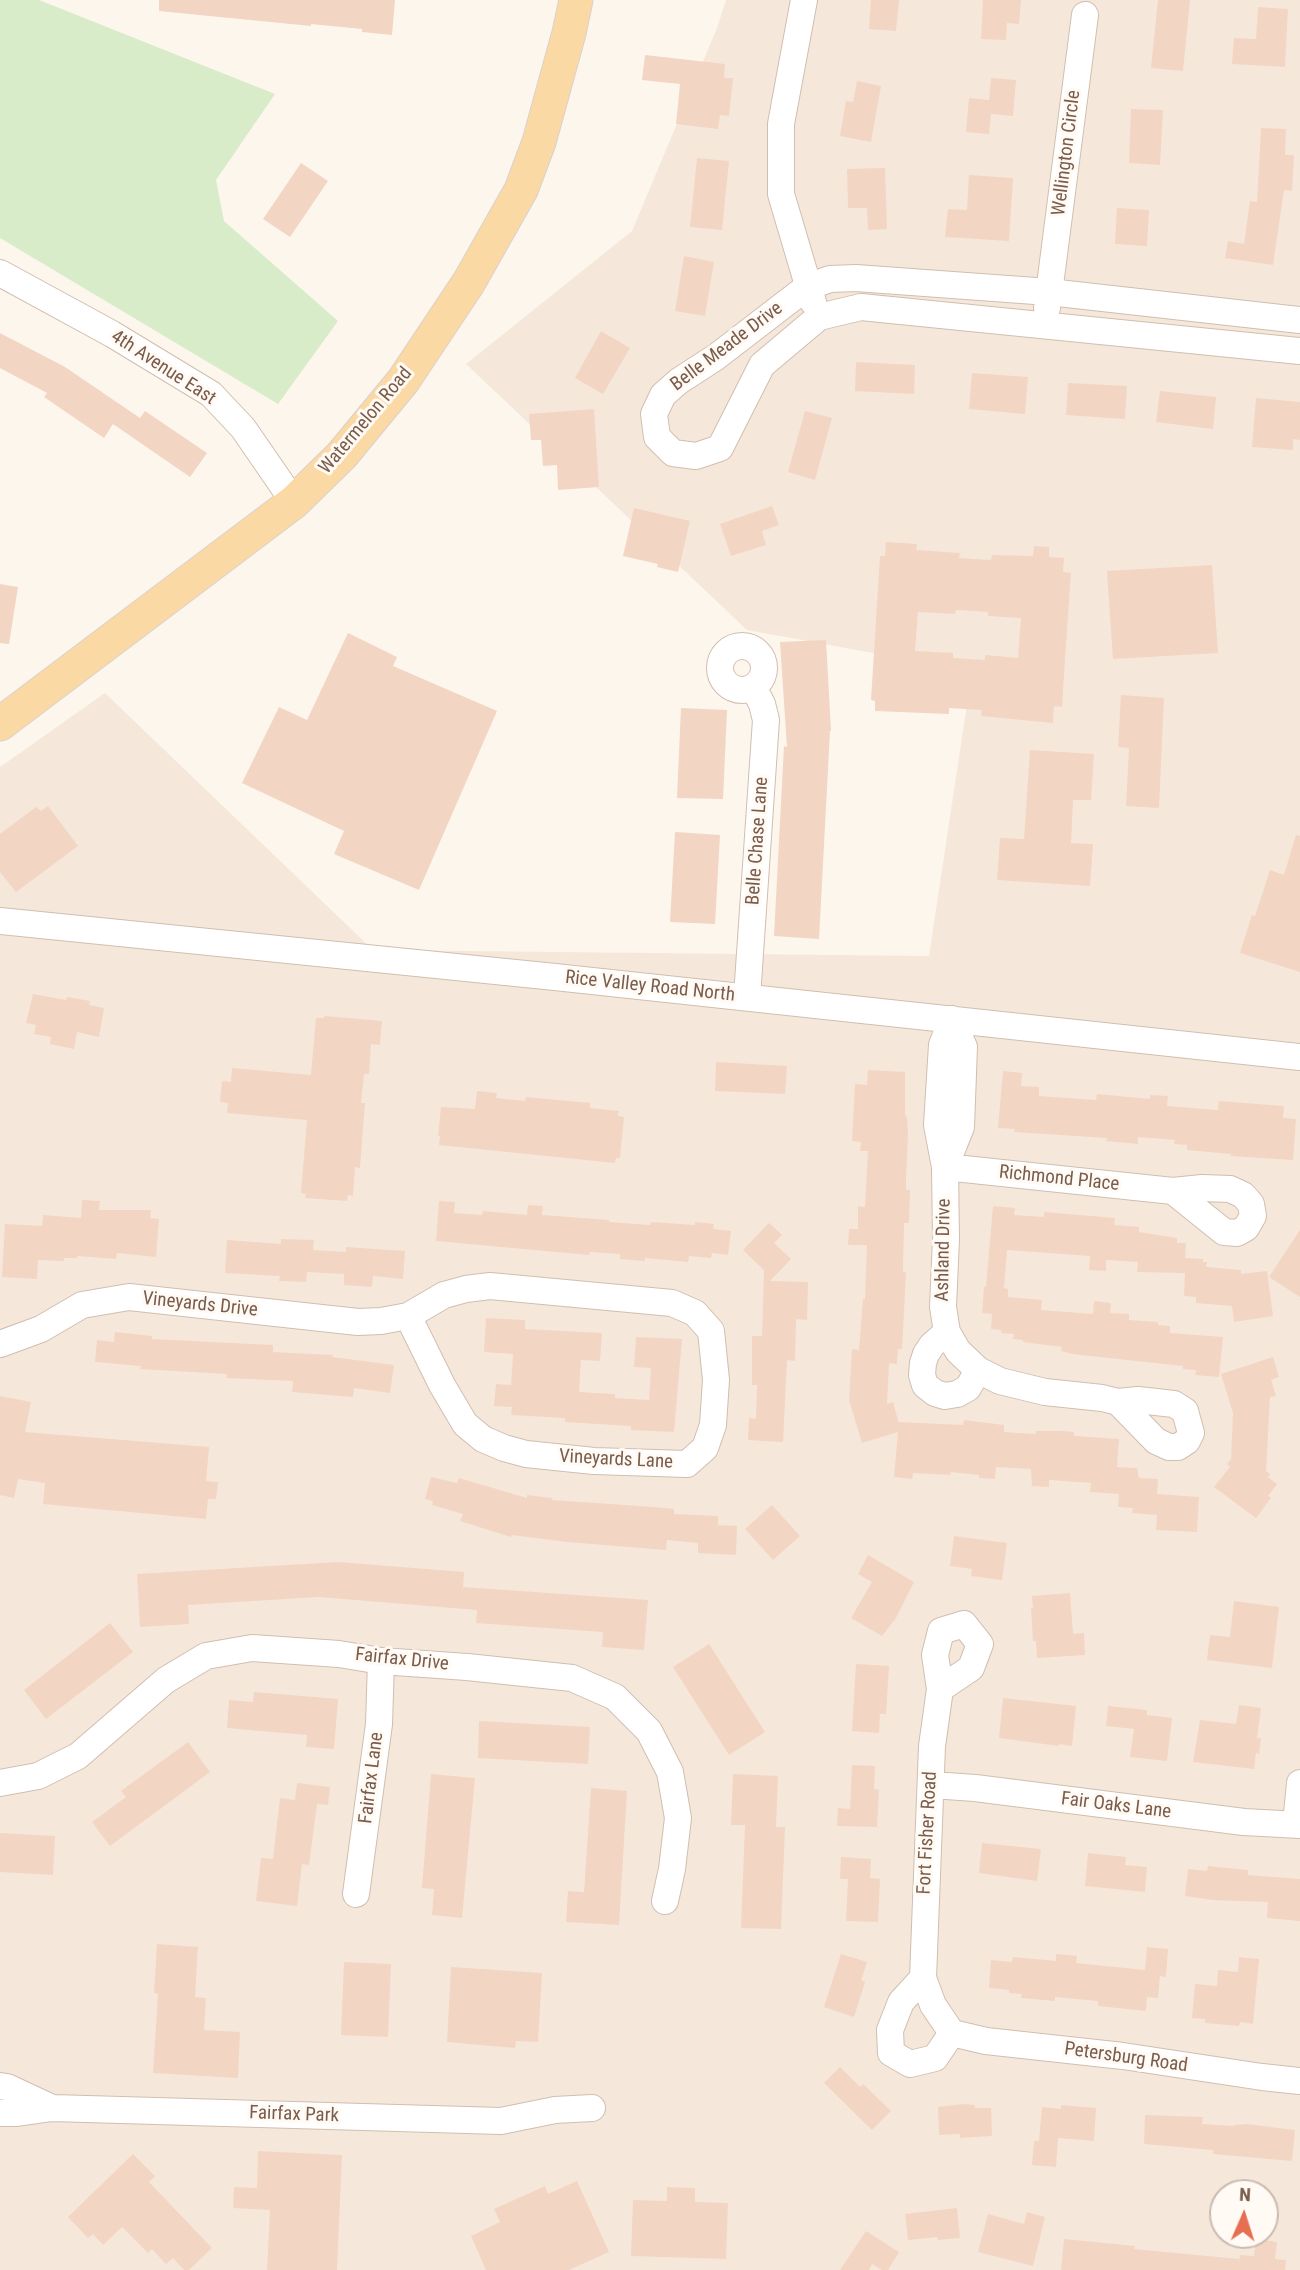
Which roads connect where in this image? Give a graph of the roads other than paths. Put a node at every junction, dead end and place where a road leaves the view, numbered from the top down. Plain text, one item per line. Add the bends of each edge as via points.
1 (576, 0) edge
2 (804, 0) edge
3 (1085, 15) dead end
4 (0, 273) edge
5 (807, 287) junction
6 (1049, 292) junction
7 (818, 317) junction
8 (1300, 320) edge
9 (1045, 324) junction
10 (1300, 351) edge
11 (294, 502) junction
12 (753, 687) dead end
13 (0, 724) edge
14 (0, 920) edge
15 (747, 997) junction
16 (952, 1019) junction
17 (1300, 1057) edge
18 (945, 1167) junction
19 (1173, 1191) dead end
20 (408, 1316) junction
21 (947, 1332) junction
22 (0, 1344) edge
23 (978, 1370) junction
24 (1118, 1402) dead end
25 (381, 1661) junction
26 (940, 1689) dead end
27 (0, 1783) edge
28 (1300, 1783) edge
29 (932, 1786) junction
30 (1298, 1824) edge
31 (356, 1894) dead end
32 (665, 1901) dead end
33 (923, 1978) junction
34 (951, 2033) junction
35 (1300, 2081) edge
36 (0, 2086) edge
37 (52, 2108) junction
38 (592, 2108) dead end
39 (0, 2113) edge

1 - 11 main road, Watermelon Road via 538,142 521,190 493,243 403,381 342,455
2 - 5 street via 781,124 781,194
3 - 6 street, Wellington Circle
4 - 11 street, 4th Avenue East via 211,394 243,428
5 - 6 street, Belle Meade Drive via 830,279 856,278
5 - 7 street
5 - 7 street, Belle Meade Drive via 663,395 654,414 657,437 673,453 696,456 720,448 762,365
6 - 8 street, Belle Meade Drive
6 - 9 street, Wellington Circle
7 - 9 street, Belle Meade Drive via 860,307
9 - 10 street, Belle Meade Drive
11 - 13 main road, Watermelon Road
12 - 15 street, Belle Chase Lane via 766,720
14 - 15 street, Rice Valley Road North
15 - 16 street, Rice Valley Road North
16 - 17 street, Rice Valley Road North
16 - 18 street, Ashland Drive via 942,1045 937,1125
18 - 19 street, Richmond Place
18 - 21 street, Ashland Drive via 943,1307
20 - 20 street, Vineyards Lane via 444,1295 490,1286 672,1303 695,1313 711,1331 716,1380 713,1425 705,1448 687,1464 607,1462 526,1454 482,1439 465,1424
20 - 22 street, Vineyards Drive via 358,1322 129,1297 82,1306 41,1329
21 - 23 street
21 - 23 street via 926,1354 925,1385 945,1396 957,1394 968,1388
23 - 24 street via 1000,1381 1045,1392
25 - 27 street, Fairfax Drive via 251,1648 206,1656 166,1680 78,1756 38,1776
25 - 31 street, Fairfax Lane via 379,1724
25 - 32 street, Fairfax Drive via 572,1678 615,1697 649,1731 670,1772 678,1818
26 - 29 street, Fort Fisher Road
28 - 30 street
29 - 30 street, Fair Oaks Lane via 1244,1822
29 - 33 street, Fort Fisher Road
33 - 34 street, Fort Fisher Road
33 - 34 street via 901,2002 890,2030 891,2053 910,2064 935,2058
34 - 35 street, Petersburg Road
36 - 37 street, Fairfax Park
37 - 38 street, Fairfax Park via 501,2121
37 - 39 street

